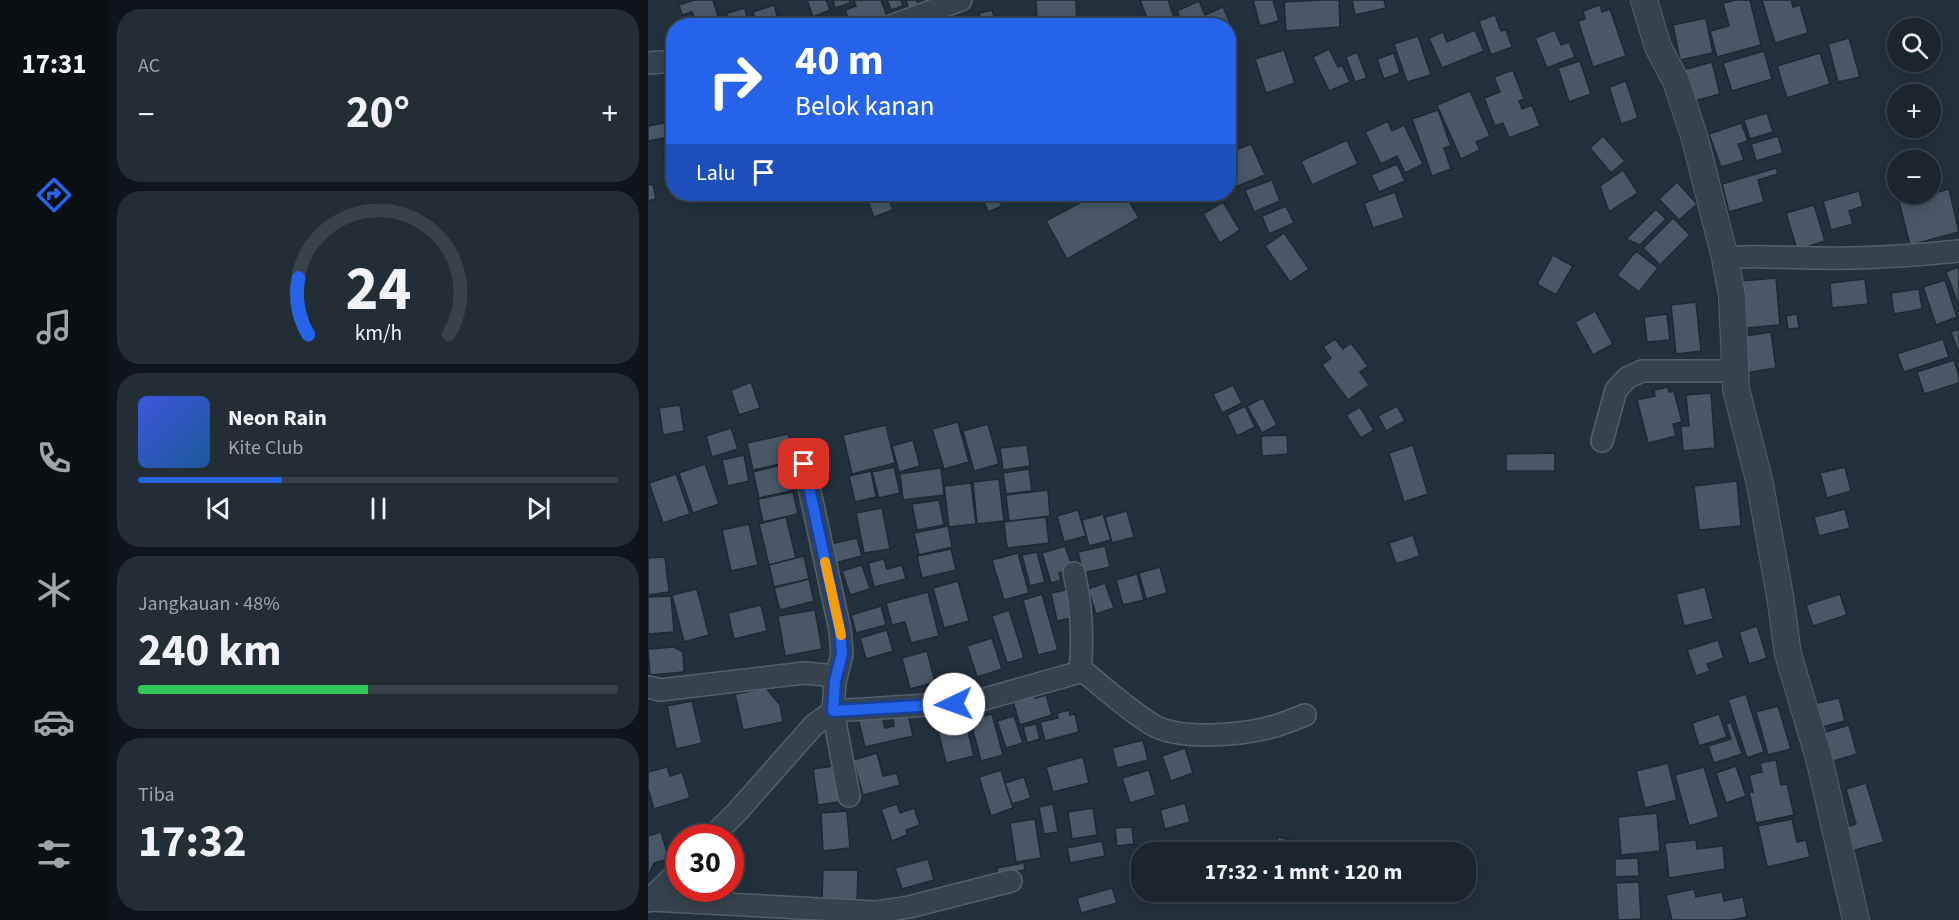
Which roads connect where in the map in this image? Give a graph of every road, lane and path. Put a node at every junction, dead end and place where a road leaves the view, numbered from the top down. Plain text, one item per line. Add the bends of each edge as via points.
1 (961, 0) edge
2 (1644, 0) edge
3 (913, 18) edge
4 (666, 62) edge
5 (648, 63) edge
6 (1959, 251) edge
7 (1725, 258) junction
8 (1734, 371) junction
9 (1602, 441) dead end
10 (804, 464) dead end
11 (1074, 573) dead end
12 (1080, 672) junction
13 (835, 681) junction
14 (648, 687) edge
15 (833, 711) junction
16 (1305, 715) dead end
17 (849, 796) dead end
18 (725, 824) edge
19 (1011, 881) dead end
20 (666, 884) edge
21 (649, 900) edge
22 (1856, 920) edge

1 - 3 street
2 - 7 street via 1658,47 1676,81 1692,130
4 - 5 street
6 - 7 street
7 - 8 street via 1732,296
8 - 9 street via 1653,369 1635,374 1616,390
8 - 22 street via 1760,484 1788,654 1819,758
10 - 13 street via 840,630 842,654
11 - 12 street via 1081,614
12 - 15 street via 974,702
12 - 16 street via 1167,731 1241,732 1273,727
13 - 14 street via 826,675 804,673 660,690
13 - 15 street
15 - 17 street
15 - 18 street via 814,725
19 - 21 street via 876,912
20 - 21 street

